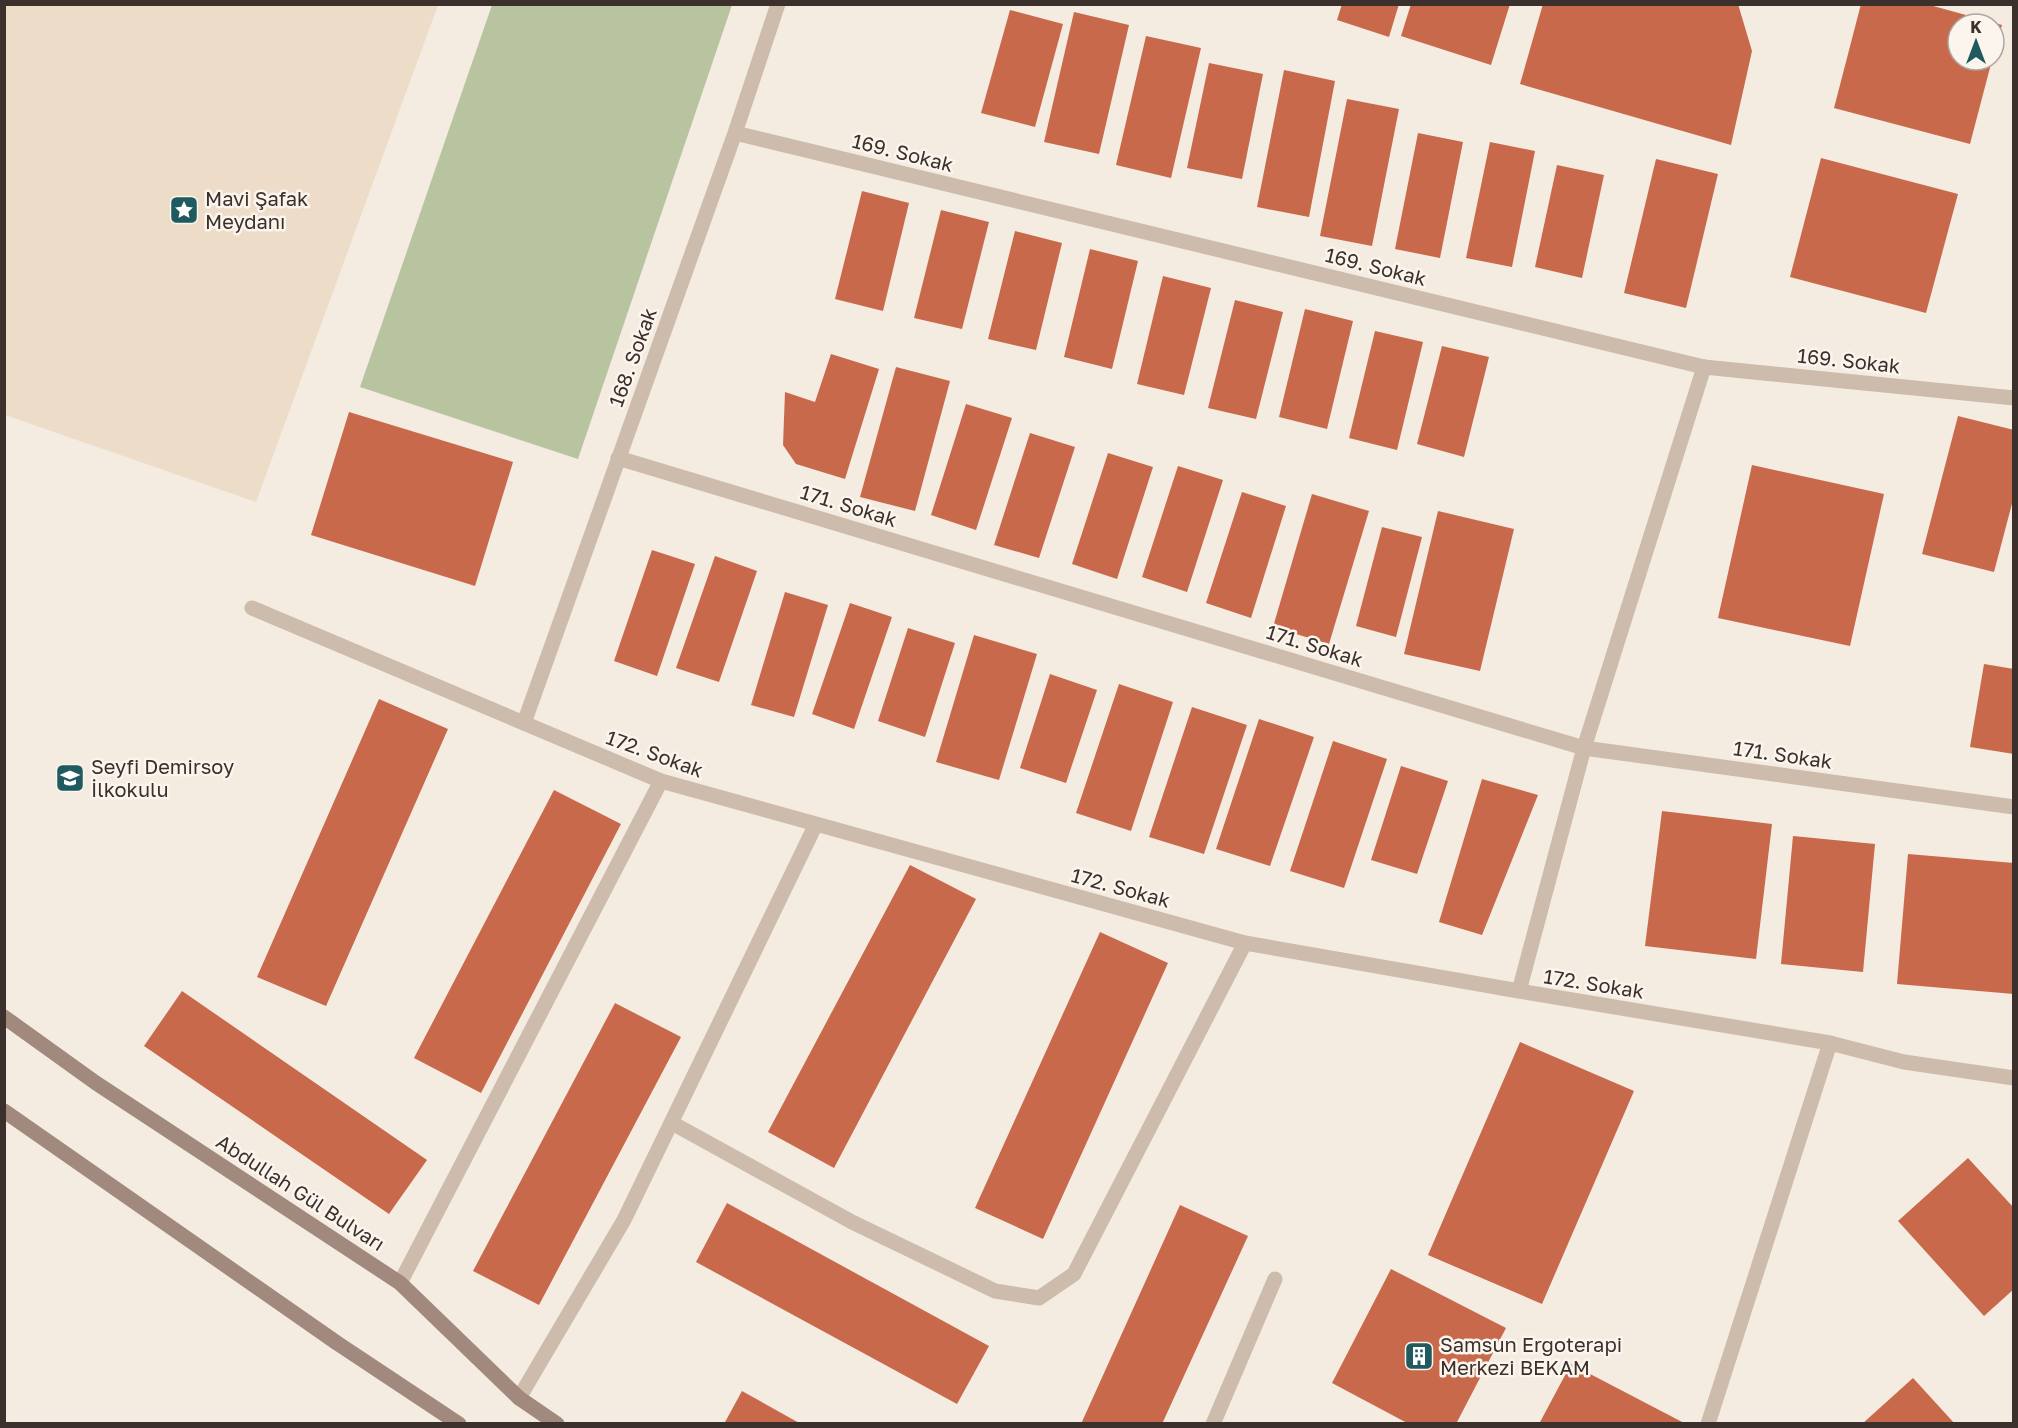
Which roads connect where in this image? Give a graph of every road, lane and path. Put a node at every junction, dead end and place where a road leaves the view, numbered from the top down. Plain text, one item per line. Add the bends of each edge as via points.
1 (778, 4) edge
2 (735, 133) junction
3 (1704, 367) junction
4 (2013, 398) edge
5 (618, 458) junction
6 (252, 608) dead end
7 (524, 723) junction
8 (1584, 748) junction
9 (661, 781) junction
10 (2013, 807) edge
11 (816, 824) junction
12 (1245, 942) junction
13 (1519, 992) junction
14 (4, 1017) edge
15 (1830, 1043) junction
16 (2013, 1078) edge
17 (4, 1111) edge
18 (672, 1122) junction
19 (1275, 1279) dead end
20 (400, 1283) junction
21 (519, 1398) junction
22 (459, 1424) edge
23 (557, 1424) edge
24 (1213, 1424) edge
25 (1708, 1424) edge

1 - 2 street, 168. Sokak
2 - 3 street, 169. Sokak
2 - 5 street, 168. Sokak
3 - 4 street, 169. Sokak
3 - 8 street
5 - 7 street, 168. Sokak
5 - 8 street, 171. Sokak
6 - 7 street, 172. Sokak
7 - 9 street, 172. Sokak
8 - 10 street, 171. Sokak
8 - 13 street
9 - 11 street, 172. Sokak
9 - 20 street
11 - 12 street, 172. Sokak
11 - 18 street
12 - 13 street, 172. Sokak
12 - 18 street via 1074,1275 1039,1298 995,1291 852,1222
13 - 15 street, 172. Sokak
14 - 20 main road, Abdullah Gül Bulvarı via 96,1083
15 - 16 street, 172. Sokak via 1904,1062
15 - 25 street
17 - 22 main road
18 - 21 street via 624,1220
19 - 24 street
20 - 21 main road, Abdullah Gül Bulvarı
21 - 23 main road, Abdullah Gül Bulvarı

